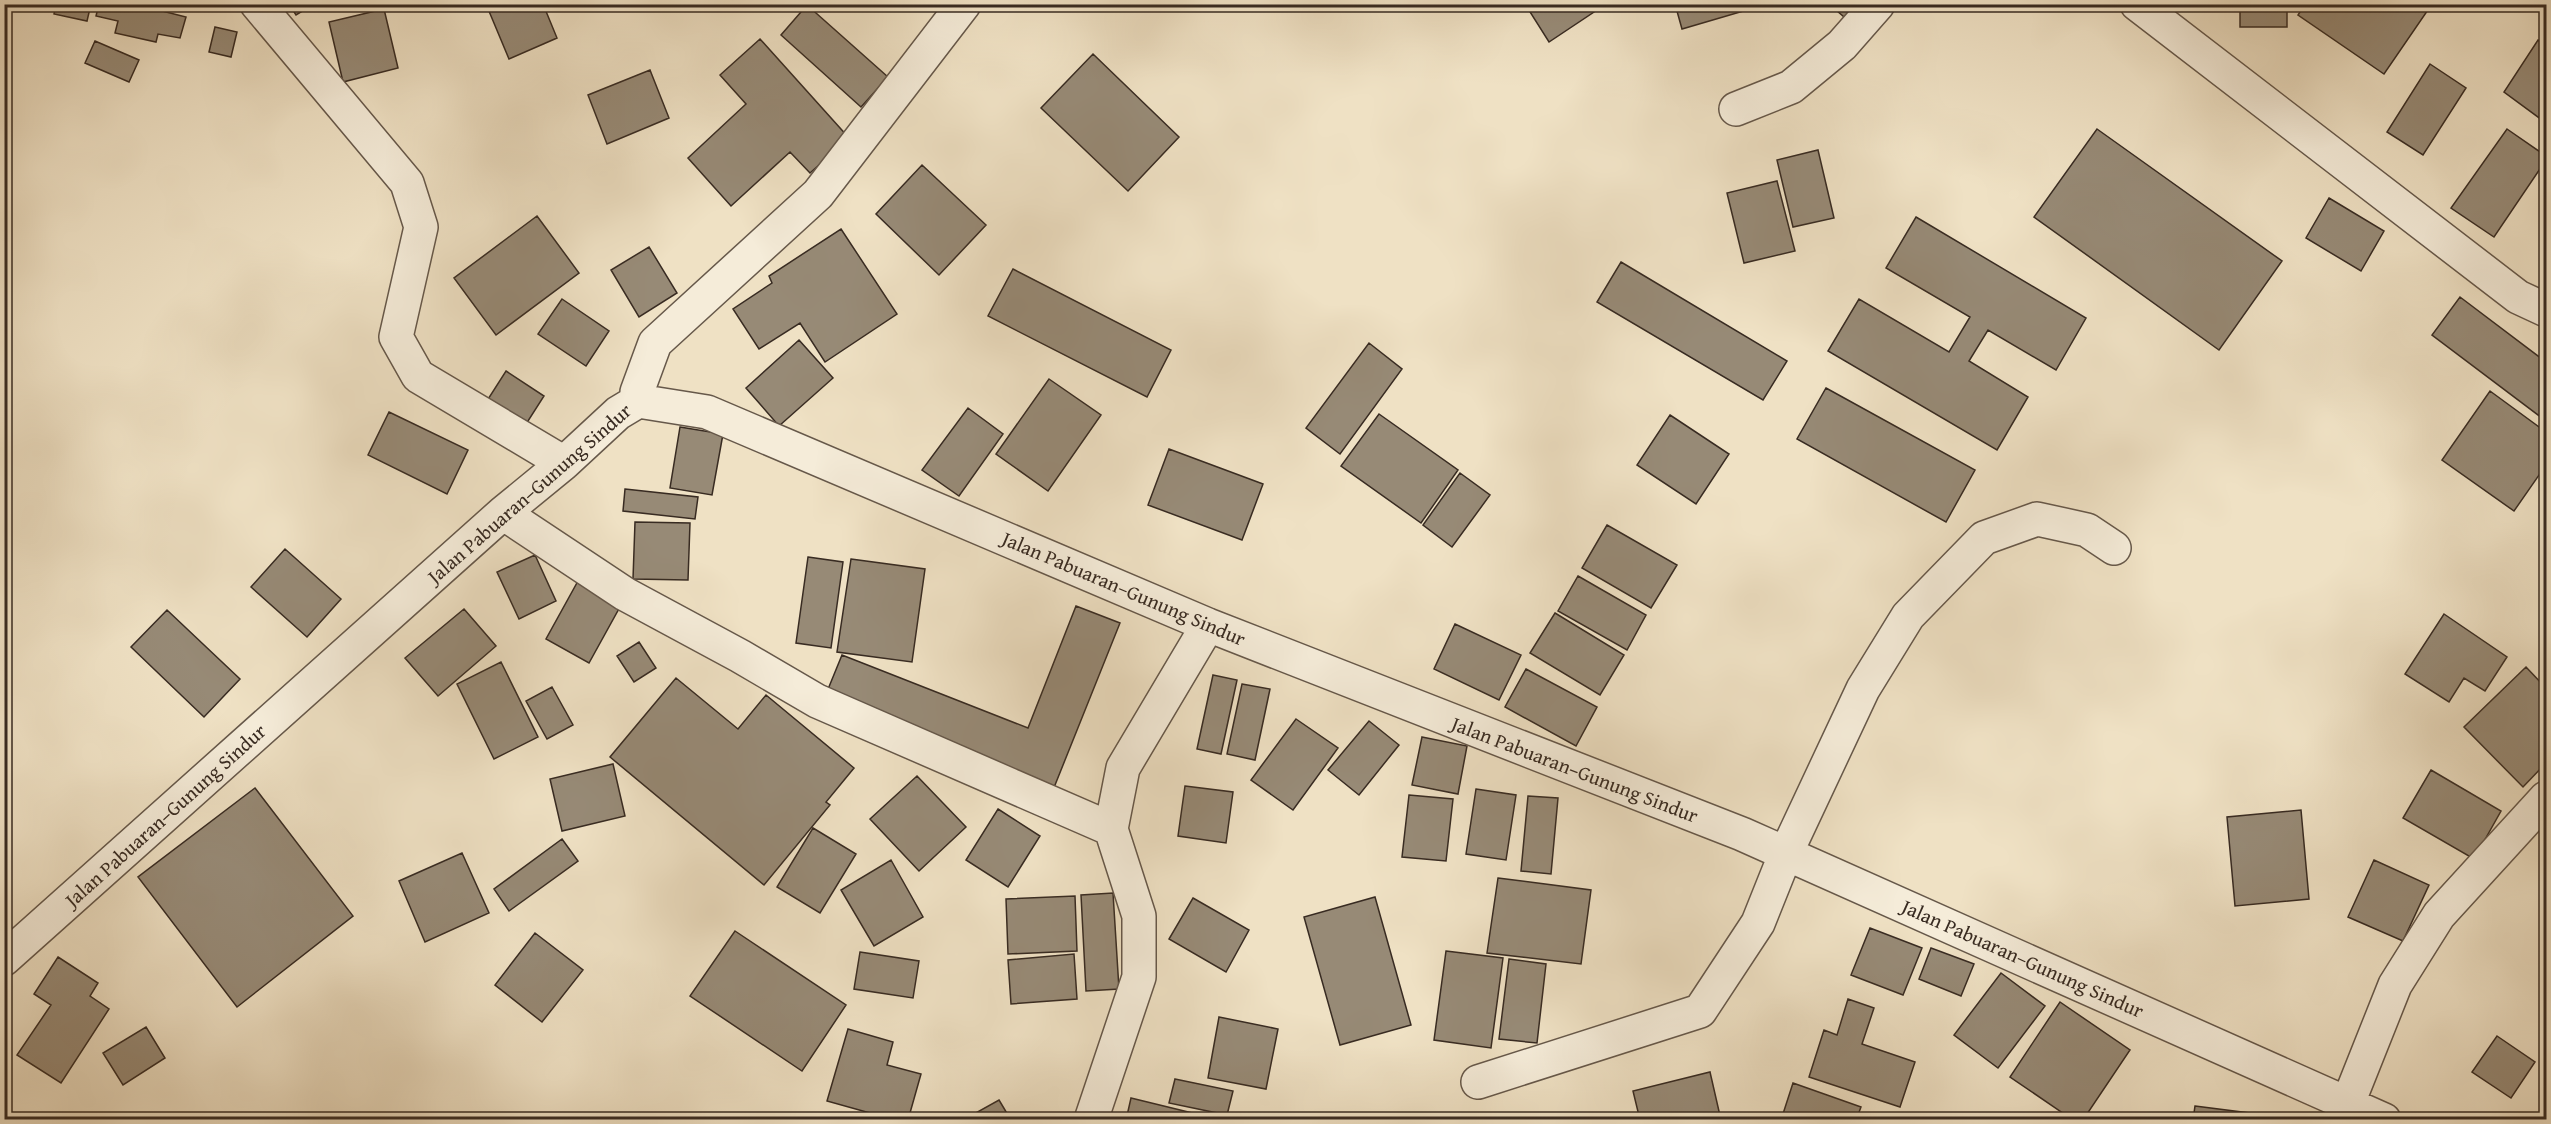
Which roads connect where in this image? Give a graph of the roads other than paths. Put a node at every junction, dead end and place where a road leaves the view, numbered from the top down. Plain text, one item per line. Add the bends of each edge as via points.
1 (257, 4) edge
2 (964, 4) edge
3 (1878, 4) edge
4 (2137, 4) edge
5 (1736, 109) dead end
6 (2547, 310) edge
7 (638, 401) junction
8 (564, 463) junction
9 (503, 513) junction
10 (2114, 548) dead end
11 (1208, 625) junction
12 (2547, 798) edge
13 (1111, 829) junction
14 (1786, 853) junction
15 (4, 959) edge
16 (1478, 1082) dead end
17 (2348, 1103) junction
18 (1091, 1119) edge
19 (2384, 1119) edge

1 - 8 street via 407,183 421,227 396,337 418,376
2 - 7 street via 818,194 655,343 637,392
3 - 5 street via 1842,45 1791,87
4 - 6 street via 2518,297
7 - 8 street, Jalan Pabuaran–Gunung Sindur via 618,413
7 - 11 street, Jalan Pabuaran–Gunung Sindur via 707,412
8 - 9 street, Jalan Pabuaran–Gunung Sindur
9 - 13 street via 625,594 817,701
9 - 15 street, Jalan Pabuaran–Gunung Sindur
10 - 14 street via 2087,530 2037,519 1984,538 1908,615 1863,689
11 - 13 street via 1123,768
11 - 14 street, Jalan Pabuaran–Gunung Sindur
12 - 17 street via 2439,915 2395,985
13 - 18 street via 1139,916 1139,977
14 - 16 street via 1758,923 1700,1011
14 - 17 street, Jalan Pabuaran–Gunung Sindur
17 - 19 street, Jalan Pabuaran–Gunung Sindur

